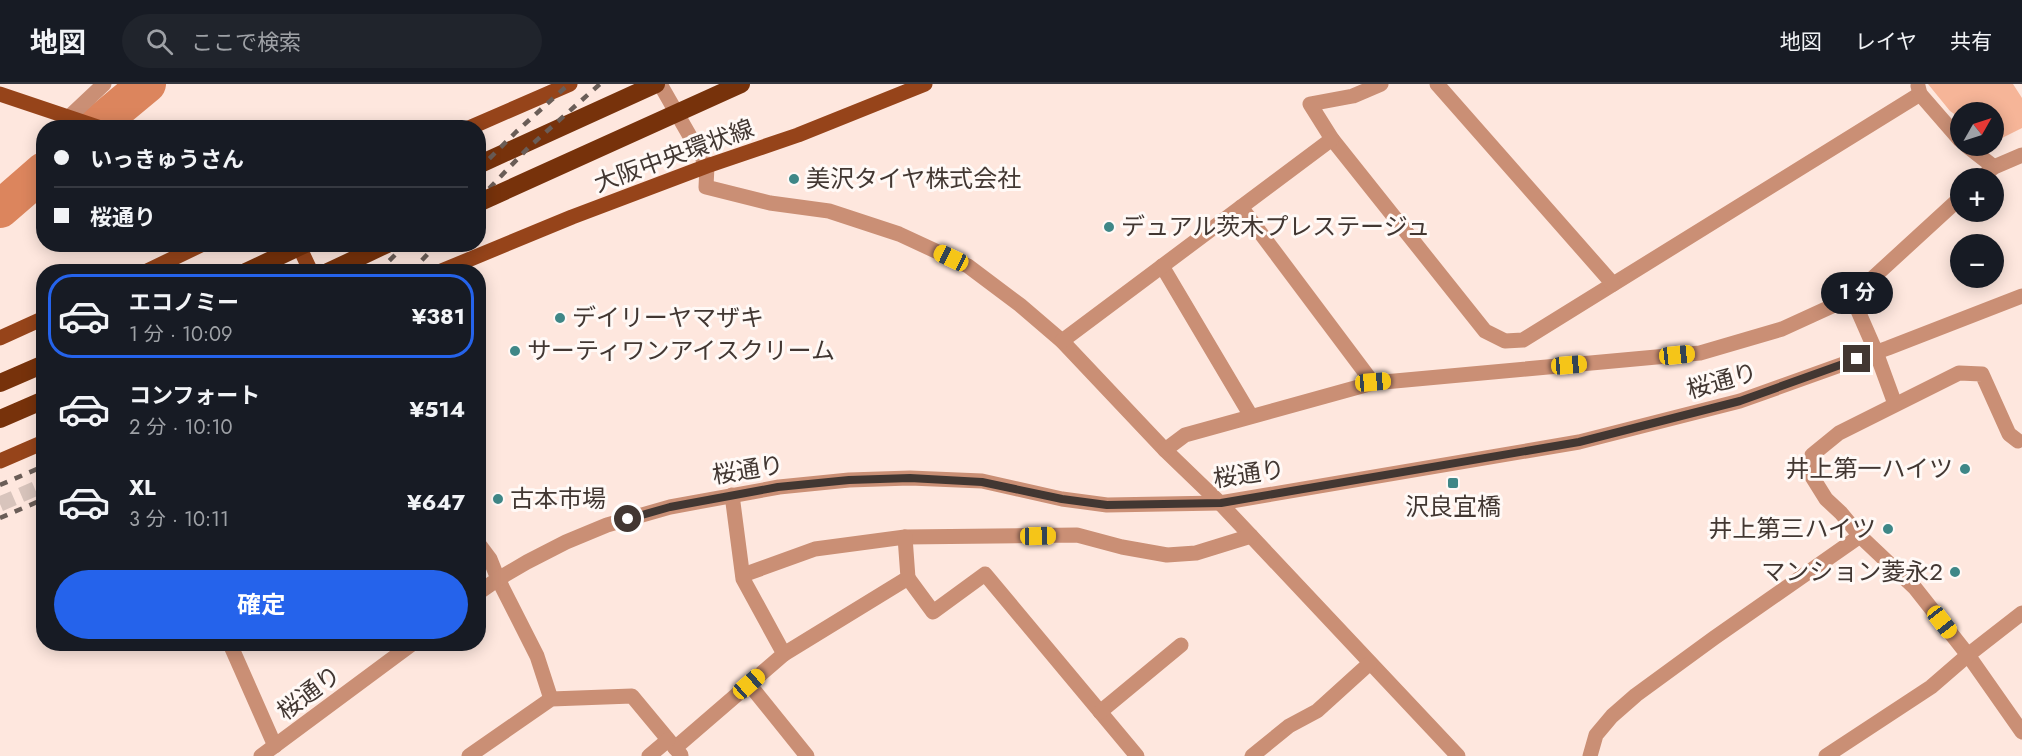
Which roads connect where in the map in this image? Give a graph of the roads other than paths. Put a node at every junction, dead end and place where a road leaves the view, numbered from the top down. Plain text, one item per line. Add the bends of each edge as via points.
1 (105, 84) edge
2 (570, 84) edge
3 (656, 84) edge
4 (660, 84) edge
5 (741, 84) edge
6 (925, 84) edge
7 (1381, 84) edge
8 (1437, 84) edge
9 (1919, 89) edge
10 (0, 94) edge
11 (74, 119) junction
12 (77, 120) edge
13 (486, 121) edge
14 (1950, 128) edge
15 (1332, 139) junction
16 (2022, 155) edge
17 (1980, 156) edge
18 (486, 161) edge
19 (706, 166) junction
20 (1994, 167) joint
21 (486, 199) edge
22 (1241, 207) junction
23 (1950, 207) edge
24 (186, 252) edge
25 (288, 252) edge
26 (370, 252) edge
27 (162, 264) edge
28 (263, 264) edge
29 (345, 264) edge
30 (458, 264) edge
31 (1162, 266) junction
32 (1613, 284) junction
33 (2022, 296) edge
34 (1852, 297) junction
35 (36, 322) edge
36 (0, 338) edge
37 (1062, 341) junction
38 (1876, 352) junction
39 (36, 367) edge
40 (1373, 382) junction
41 (0, 383) edge
42 (36, 403) edge
43 (1895, 404) junction
44 (1251, 417) junction
45 (0, 419) edge
46 (2018, 441) dead end
47 (36, 445) edge
48 (1165, 450) junction
49 (0, 461) edge
50 (732, 495) junction
51 (1221, 503) junction
52 (1251, 536) junction
53 (1860, 536) junction
54 (906, 537) junction
55 (486, 554) edge
56 (743, 575) junction
57 (908, 578) junction
58 (498, 579) junction
59 (486, 587) edge
60 (2022, 614) edge
61 (1181, 645) dead end
62 (233, 651) edge
63 (403, 651) edge
64 (784, 654) junction
65 (1968, 656) junction
66 (1370, 663) junction
67 (749, 684) junction
68 (551, 699) junction
69 (1100, 712) junction
70 (2022, 732) edge
71 (275, 746) junction
72 (675, 748) edge
73 (261, 756) edge
74 (469, 756) edge
75 (649, 756) edge
76 (807, 756) edge
77 (1137, 756) edge
78 (1252, 756) edge
79 (1458, 756) edge
80 (1590, 756) edge
81 (1826, 756) edge

1 - 11 street
2 - 13 main road
3 - 18 highway
4 - 19 street
5 - 21 highway, bridge
6 - 19 main road, 大阪中央環状線 via 798,135
7 - 15 street via 1353,96 1310,104
8 - 32 street
9 - 14 street
9 - 32 street
10 - 11 main road
11 - 12 main road
15 - 22 street
15 - 32 street via 1485,331 1505,341 1523,340
16 - 20 street
17 - 20 street
19 - 30 main road, 大阪中央環状線
19 - 37 street via 706,187 770,203 829,211 899,234 968,266
22 - 31 street
22 - 40 street
23 - 34 street
24 - 27 main road
25 - 28 highway, bridge
26 - 29 highway
31 - 37 street
31 - 44 street
33 - 38 street, 桜通り
34 - 38 street
34 - 40 street via 1782,329 1700,353
35 - 36 main road
37 - 48 street
38 - 43 street
38 - 51 street, 桜通り via 1740,401 1579,442
39 - 41 highway
40 - 44 street
42 - 45 highway
43 - 46 street via 1959,373 1982,374 2009,434
43 - 53 street via 1839,433 1812,455 1811,476
44 - 48 street via 1185,435
47 - 49 main road
48 - 51 street
50 - 51 street, 桜通り via 849,480 910,478 982,482 1107,505
50 - 56 street
50 - 58 street, 桜通り via 607,525
51 - 52 street
52 - 54 street via 1196,553 1167,555 1077,535
52 - 66 street
53 - 65 street via 1915,588
53 - 80 street via 1636,696 1596,735
54 - 56 street via 815,549
54 - 57 street
55 - 58 street
56 - 64 street
57 - 64 street
57 - 69 street via 933,612 985,574
58 - 59 street, 桜通り
58 - 68 street via 537,656
60 - 65 street
61 - 69 street
62 - 71 street
63 - 71 street, 桜通り
64 - 67 street
65 - 70 street
65 - 81 street via 1931,687
66 - 78 street via 1317,711 1289,726
66 - 79 street
67 - 72 street
67 - 76 street
68 - 72 street via 632,696
68 - 74 street
69 - 77 street
71 - 73 street, 桜通り
72 - 75 street

